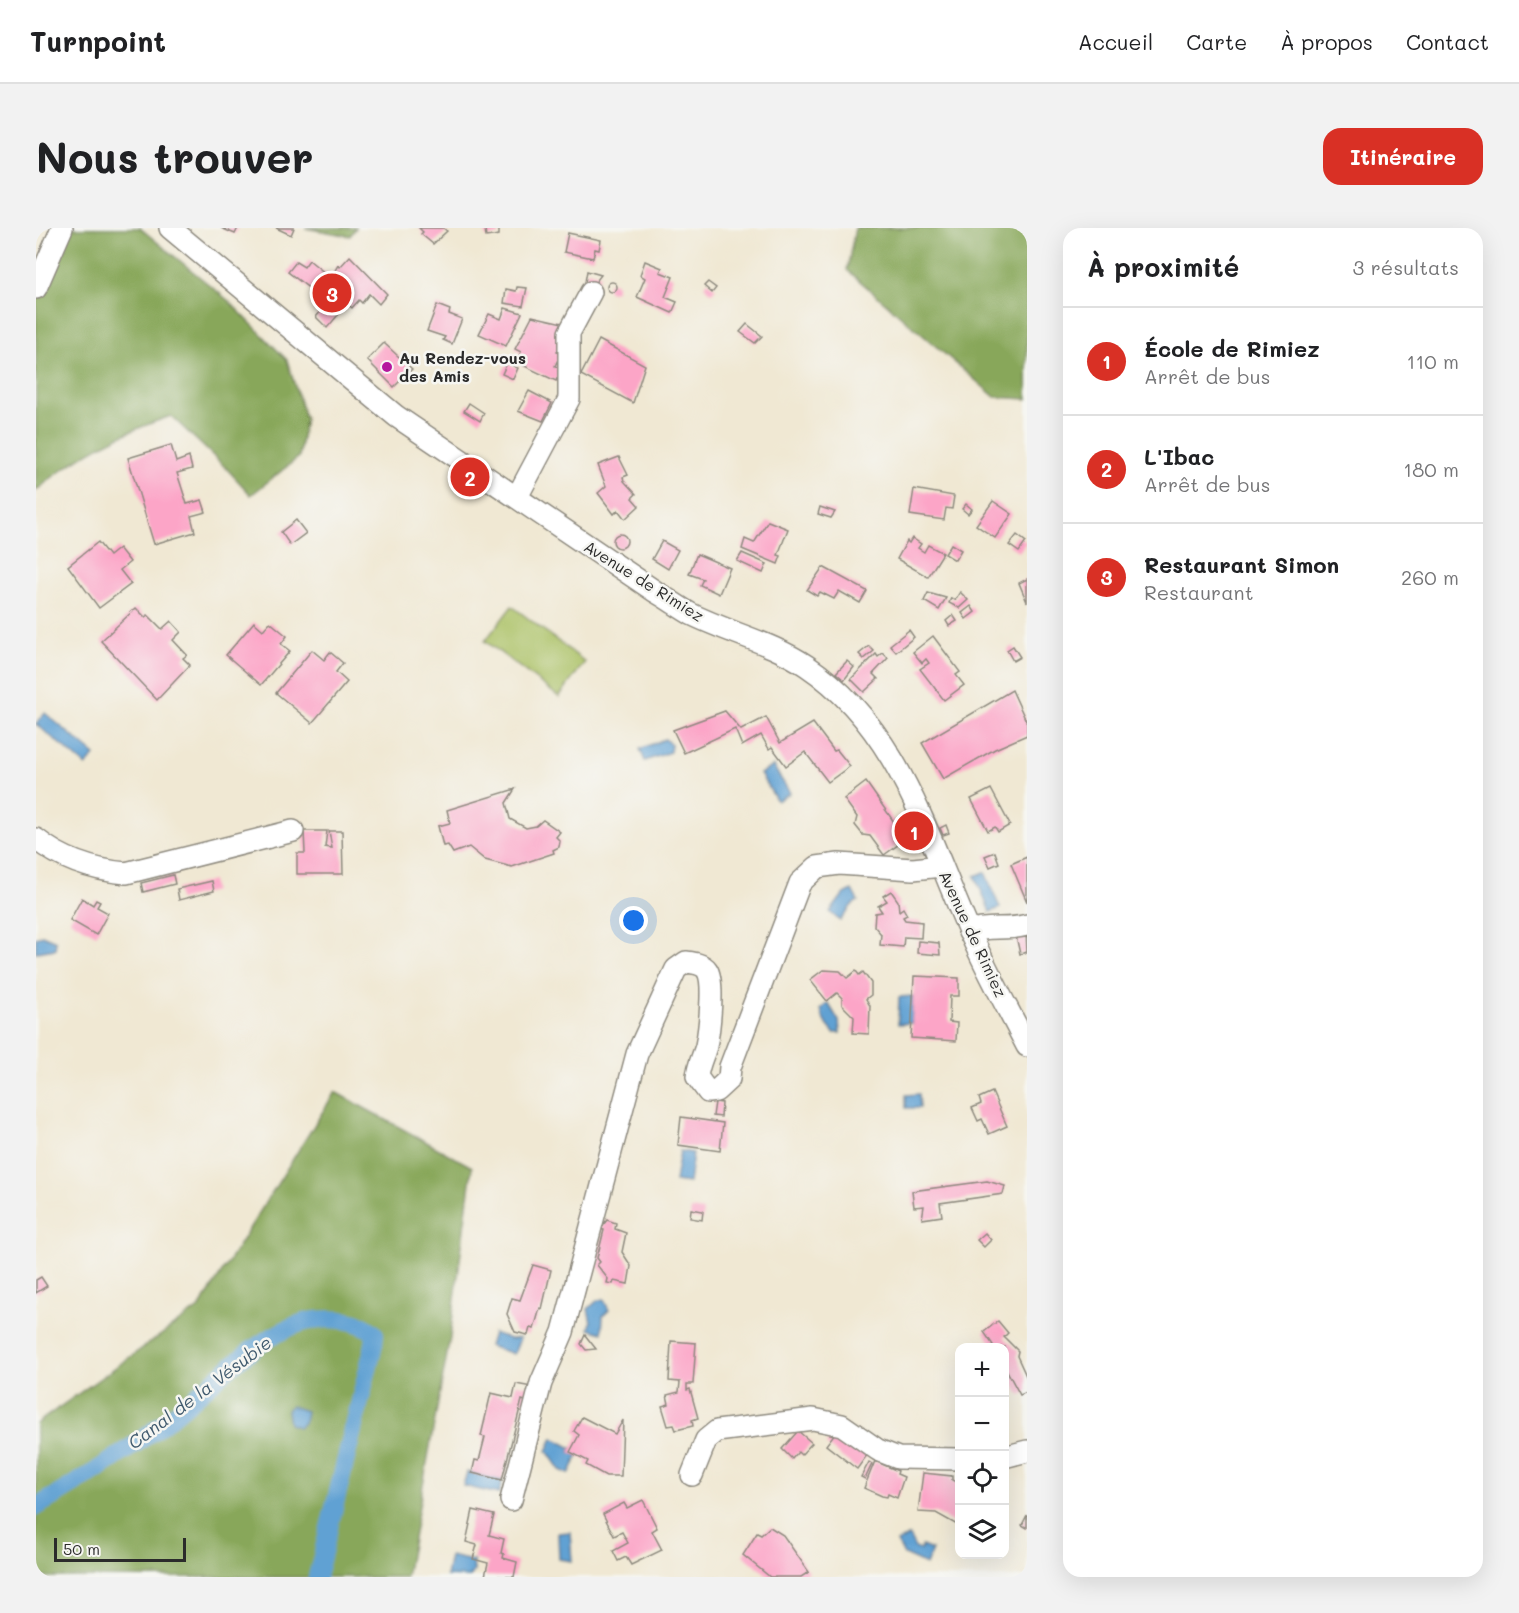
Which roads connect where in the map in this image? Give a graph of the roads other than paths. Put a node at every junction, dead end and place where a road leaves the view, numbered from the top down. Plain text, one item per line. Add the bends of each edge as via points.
1 (62, 228) edge
2 (170, 228) edge
3 (36, 288) edge
4 (591, 292) dead end
5 (516, 497) junction
6 (293, 831) dead end
7 (36, 839) edge
8 (941, 866) junction
9 (1027, 925) edge
10 (969, 932) junction
11 (1027, 1046) edge
12 (1027, 1451) edge
13 (1009, 1456) edge
14 (955, 1460) edge
15 (692, 1475) dead end
16 (511, 1500) dead end

1 - 3 street
2 - 5 street, Avenue de Rimiez via 380,403
4 - 5 street via 570,333 569,399
5 - 8 street, Avenue de Rimiez via 690,613 784,652 834,689 871,728 900,771 916,800
6 - 7 street via 126,873 99,871 70,860
8 - 10 street, Avenue de Rimiez
8 - 16 street via 914,869 839,864 817,867 808,873 800,883 730,1067 729,1079 716,1091 708,1092 697,1077 706,1046 711,980 707,969 698,964 686,962 676,969 637,1054 563,1332 541,1383
9 - 10 street
10 - 11 street, Avenue de Rimiez
12 - 13 street
14 - 15 street via 898,1458 878,1450 842,1425 813,1419 717,1431 706,1440

